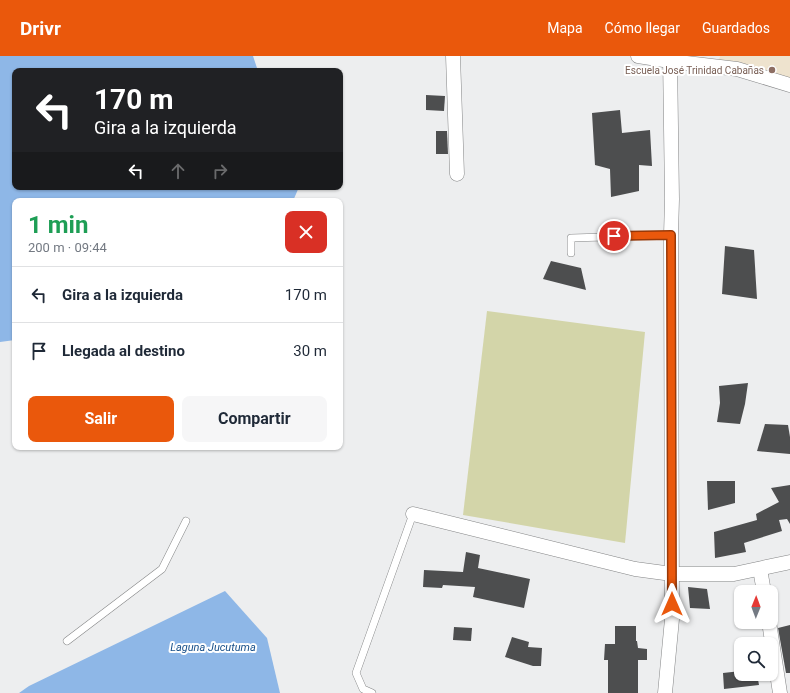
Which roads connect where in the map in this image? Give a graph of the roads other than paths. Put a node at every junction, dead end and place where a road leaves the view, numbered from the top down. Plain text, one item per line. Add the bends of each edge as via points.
1 (453, 56) edge
2 (638, 56) edge
3 (670, 59) edge
4 (790, 85) edge
5 (457, 174) dead end
6 (671, 235) junction
7 (571, 253) dead end
8 (413, 514) joint
9 (186, 521) dead end
10 (790, 562) edge
11 (760, 569) junction
12 (672, 574) junction
13 (763, 585) edge
14 (769, 629) edge
15 (67, 641) dead end
16 (372, 693) edge
17 (665, 693) edge
18 (780, 693) edge

1 - 5 street
2 - 3 street
3 - 4 street via 737,69
3 - 6 street
6 - 7 lane via 571,238
6 - 12 street
8 - 12 street via 635,569
8 - 16 lane via 356,673 363,689
9 - 15 lane via 162,569
10 - 11 street
11 - 12 street via 734,574
11 - 13 street
12 - 17 street via 672,618
14 - 18 street

